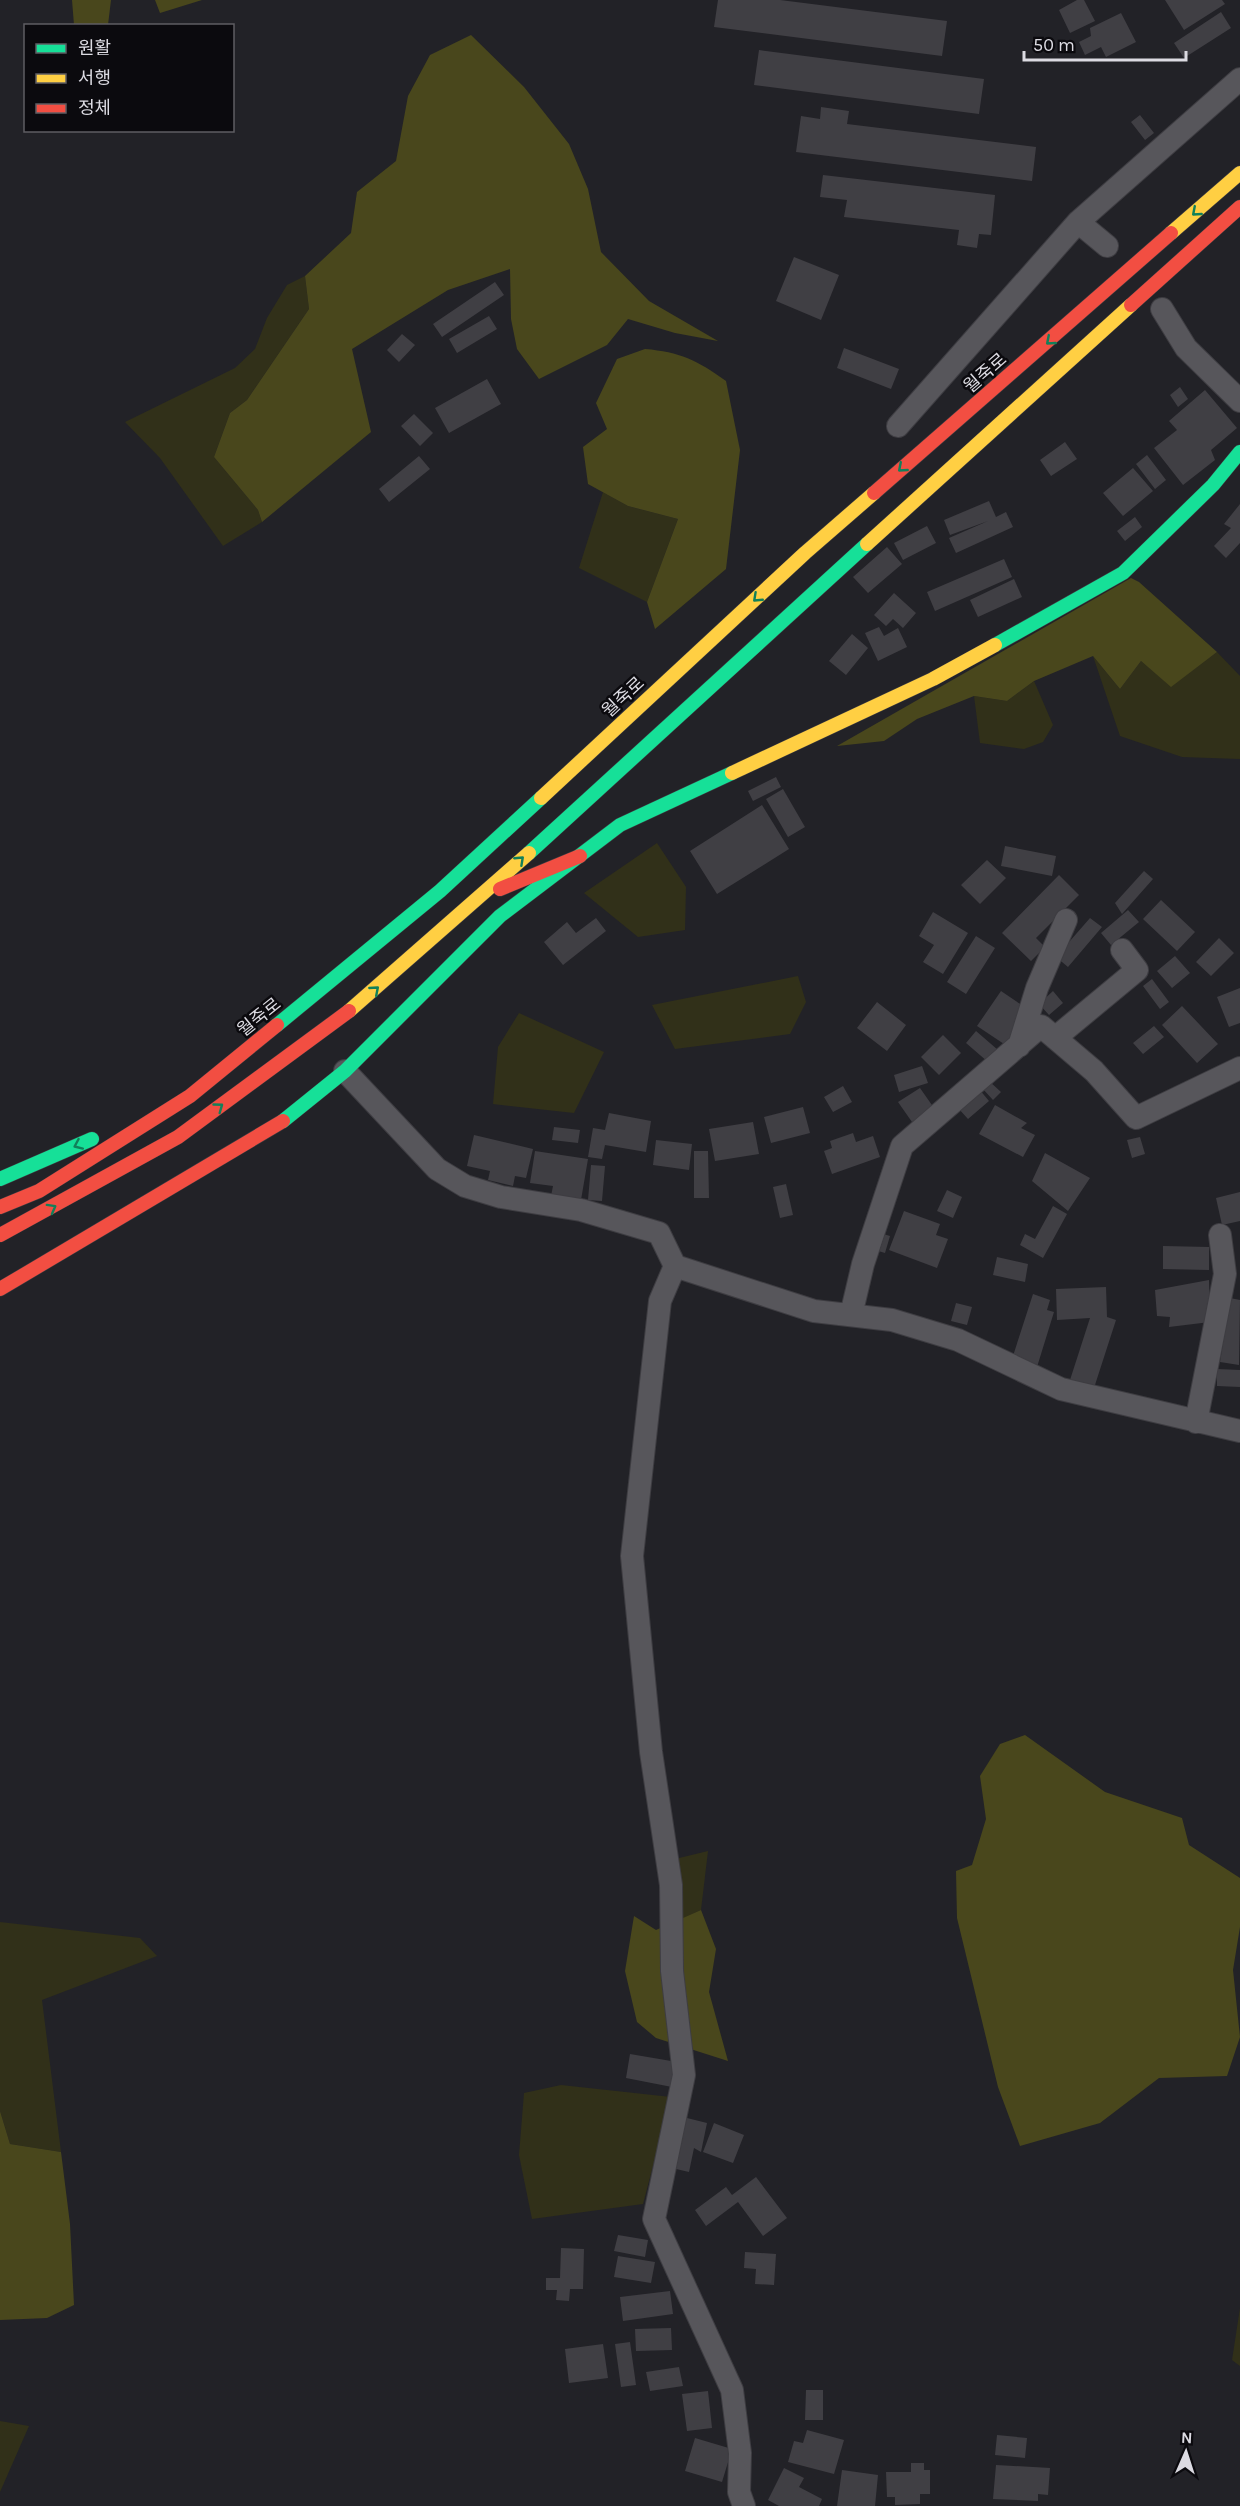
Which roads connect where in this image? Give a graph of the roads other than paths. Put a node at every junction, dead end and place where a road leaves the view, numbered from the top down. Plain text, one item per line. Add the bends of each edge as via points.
1 (1240, 79) edge
2 (1240, 173) edge
3 (1240, 207) edge
4 (1078, 222) junction
5 (1107, 246) dead end
6 (1162, 309) dead end
7 (1240, 401) edge
8 (898, 426) dead end
9 (1240, 452) edge
10 (580, 856) junction
11 (482, 896) junction
12 (1066, 920) dead end
13 (1122, 950) dead end
14 (1055, 1038) junction
15 (1019, 1047) junction
16 (1240, 1068) edge
17 (345, 1071) junction
18 (190, 1096) junction
19 (0, 1179) edge
20 (0, 1207) edge
21 (0, 1235) edge
22 (1220, 1235) dead end
23 (675, 1266) junction
24 (1232, 1276) edge
25 (0, 1289) edge
26 (851, 1315) junction
27 (1196, 1422) junction
28 (1240, 1431) edge
29 (744, 2506) edge

1 - 4 street
2 -> 18 main road, 월죽로 via 805,553 440,891
11 -> 3 main road
4 - 5 street
4 - 8 street
6 - 7 street via 1186,348
9 - 10 main road via 1213,485 1123,573 933,680 620,825
10 - 11 main road
10 - 17 main road via 500,916
21 -> 11 main road via 178,1137 361,1002
12 - 15 street via 1037,988
13 - 14 street via 1137,970
14 - 15 street via 1041,1026
14 - 16 street via 1094,1071 1136,1118
15 - 26 street via 902,1146 863,1264
17 - 23 street via 437,1169 465,1186 501,1197 581,1210 659,1233
17 - 25 main road via 276,1127
18 -> 19 main road
18 - 20 main road, 월죽로 via 39,1191
22 - 24 street
23 - 26 street via 814,1311
23 - 29 street via 660,1301 632,1556 651,1752 671,1885 672,1971 684,2075 654,2219 732,2390 740,2453 739,2492
24 - 27 street
26 - 27 street via 892,1320 958,1340 1061,1389
27 - 28 street

